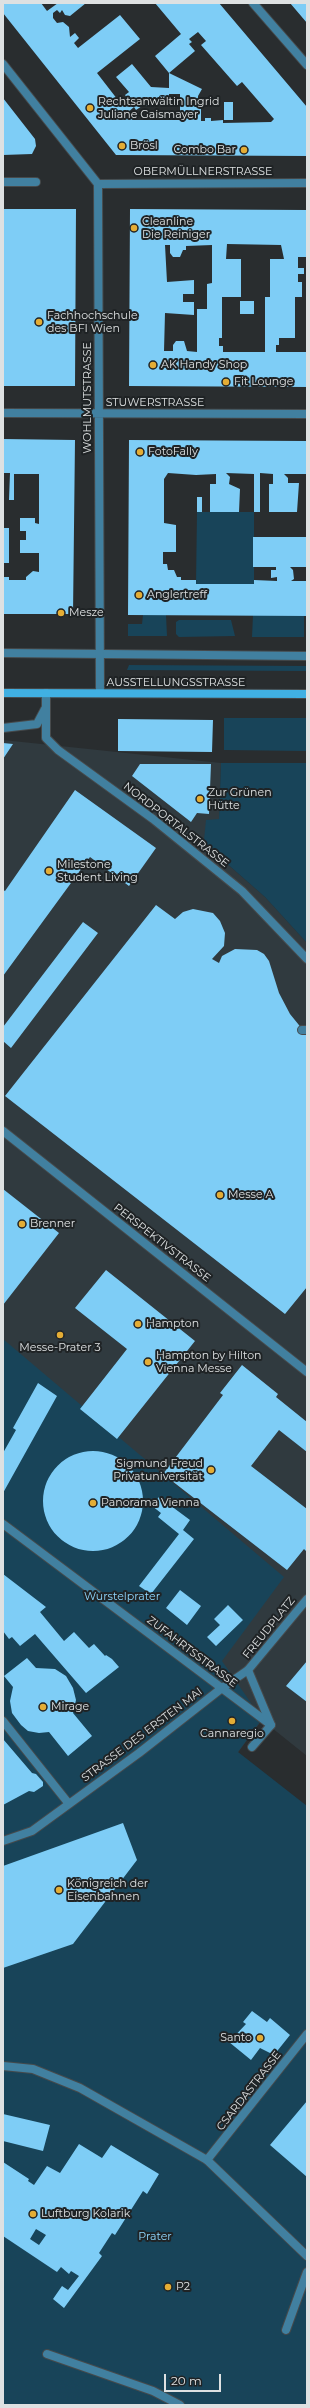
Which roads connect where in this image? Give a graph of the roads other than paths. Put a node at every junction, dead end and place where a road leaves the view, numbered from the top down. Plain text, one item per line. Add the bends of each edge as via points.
1 (253, 3) edge
2 (3, 64) edge
3 (307, 65) edge
4 (3, 182) edge
5 (36, 182) dead end
6 (307, 183) edge
7 (98, 184) junction
8 (3, 414) edge
9 (99, 414) junction
10 (307, 414) edge
11 (3, 653) edge
12 (101, 654) junction
13 (307, 656) edge
14 (3, 693) edge
15 (46, 693) junction
16 (100, 693) junction
17 (307, 694) edge
18 (46, 708) junction
19 (3, 728) edge
20 (307, 958) edge
21 (3, 1131) edge
22 (307, 1372) edge
23 (3, 1524) edge
24 (307, 1599) edge
25 (248, 1670) junction
26 (222, 1688) junction
27 (3, 1721) edge
28 (271, 1725) junction
29 (252, 1748) dead end
30 (69, 1804) junction
31 (3, 1841) edge
32 (307, 2034) edge
33 (3, 2066) edge
34 (207, 2160) junction
35 (307, 2256) edge
36 (307, 2272) edge
37 (286, 2330) dead end
38 (47, 2354) dead end
39 (180, 2405) edge

1 - 3 street
2 - 7 street
4 - 5 street
6 - 7 street, OBERMÜLLNERSTRASSE
7 - 9 street, WOHLMUTSTRASSE
8 - 9 street, STUWERSTRASSE
9 - 10 street, STUWERSTRASSE
9 - 12 street, WOHLMUTSTRASSE
11 - 12 street
12 - 13 street
12 - 16 street, WOHLMUTSTRASSE
14 - 15 main road, AUSSTELLUNGSSTRASSE
15 - 16 main road, AUSSTELLUNGSSTRASSE
15 - 18 street
16 - 17 main road, AUSSTELLUNGSSTRASSE
18 - 19 street via 37,724
18 - 20 street, NORDPORTALSTRASSE via 46,738 58,750 153,819 242,892
21 - 22 street, PERSPEKTIVSTRASSE
23 - 26 street, ZUFAHRTSSTRASSE
24 - 25 street, FREUDPLATZ
25 - 26 street, STRASSE DES ERSTEN MAI
25 - 28 street
26 - 28 street, ZUFAHRTSSTRASSE
26 - 30 street, STRASSE DES ERSTEN MAI
27 - 30 street
28 - 29 street
30 - 31 street, STRASSE DES ERSTEN MAI via 32,1830
32 - 34 street, CSARDASTRASSE
33 - 34 street via 33,2069 80,2088
34 - 35 street
36 - 37 street
38 - 39 street via 153,2391

